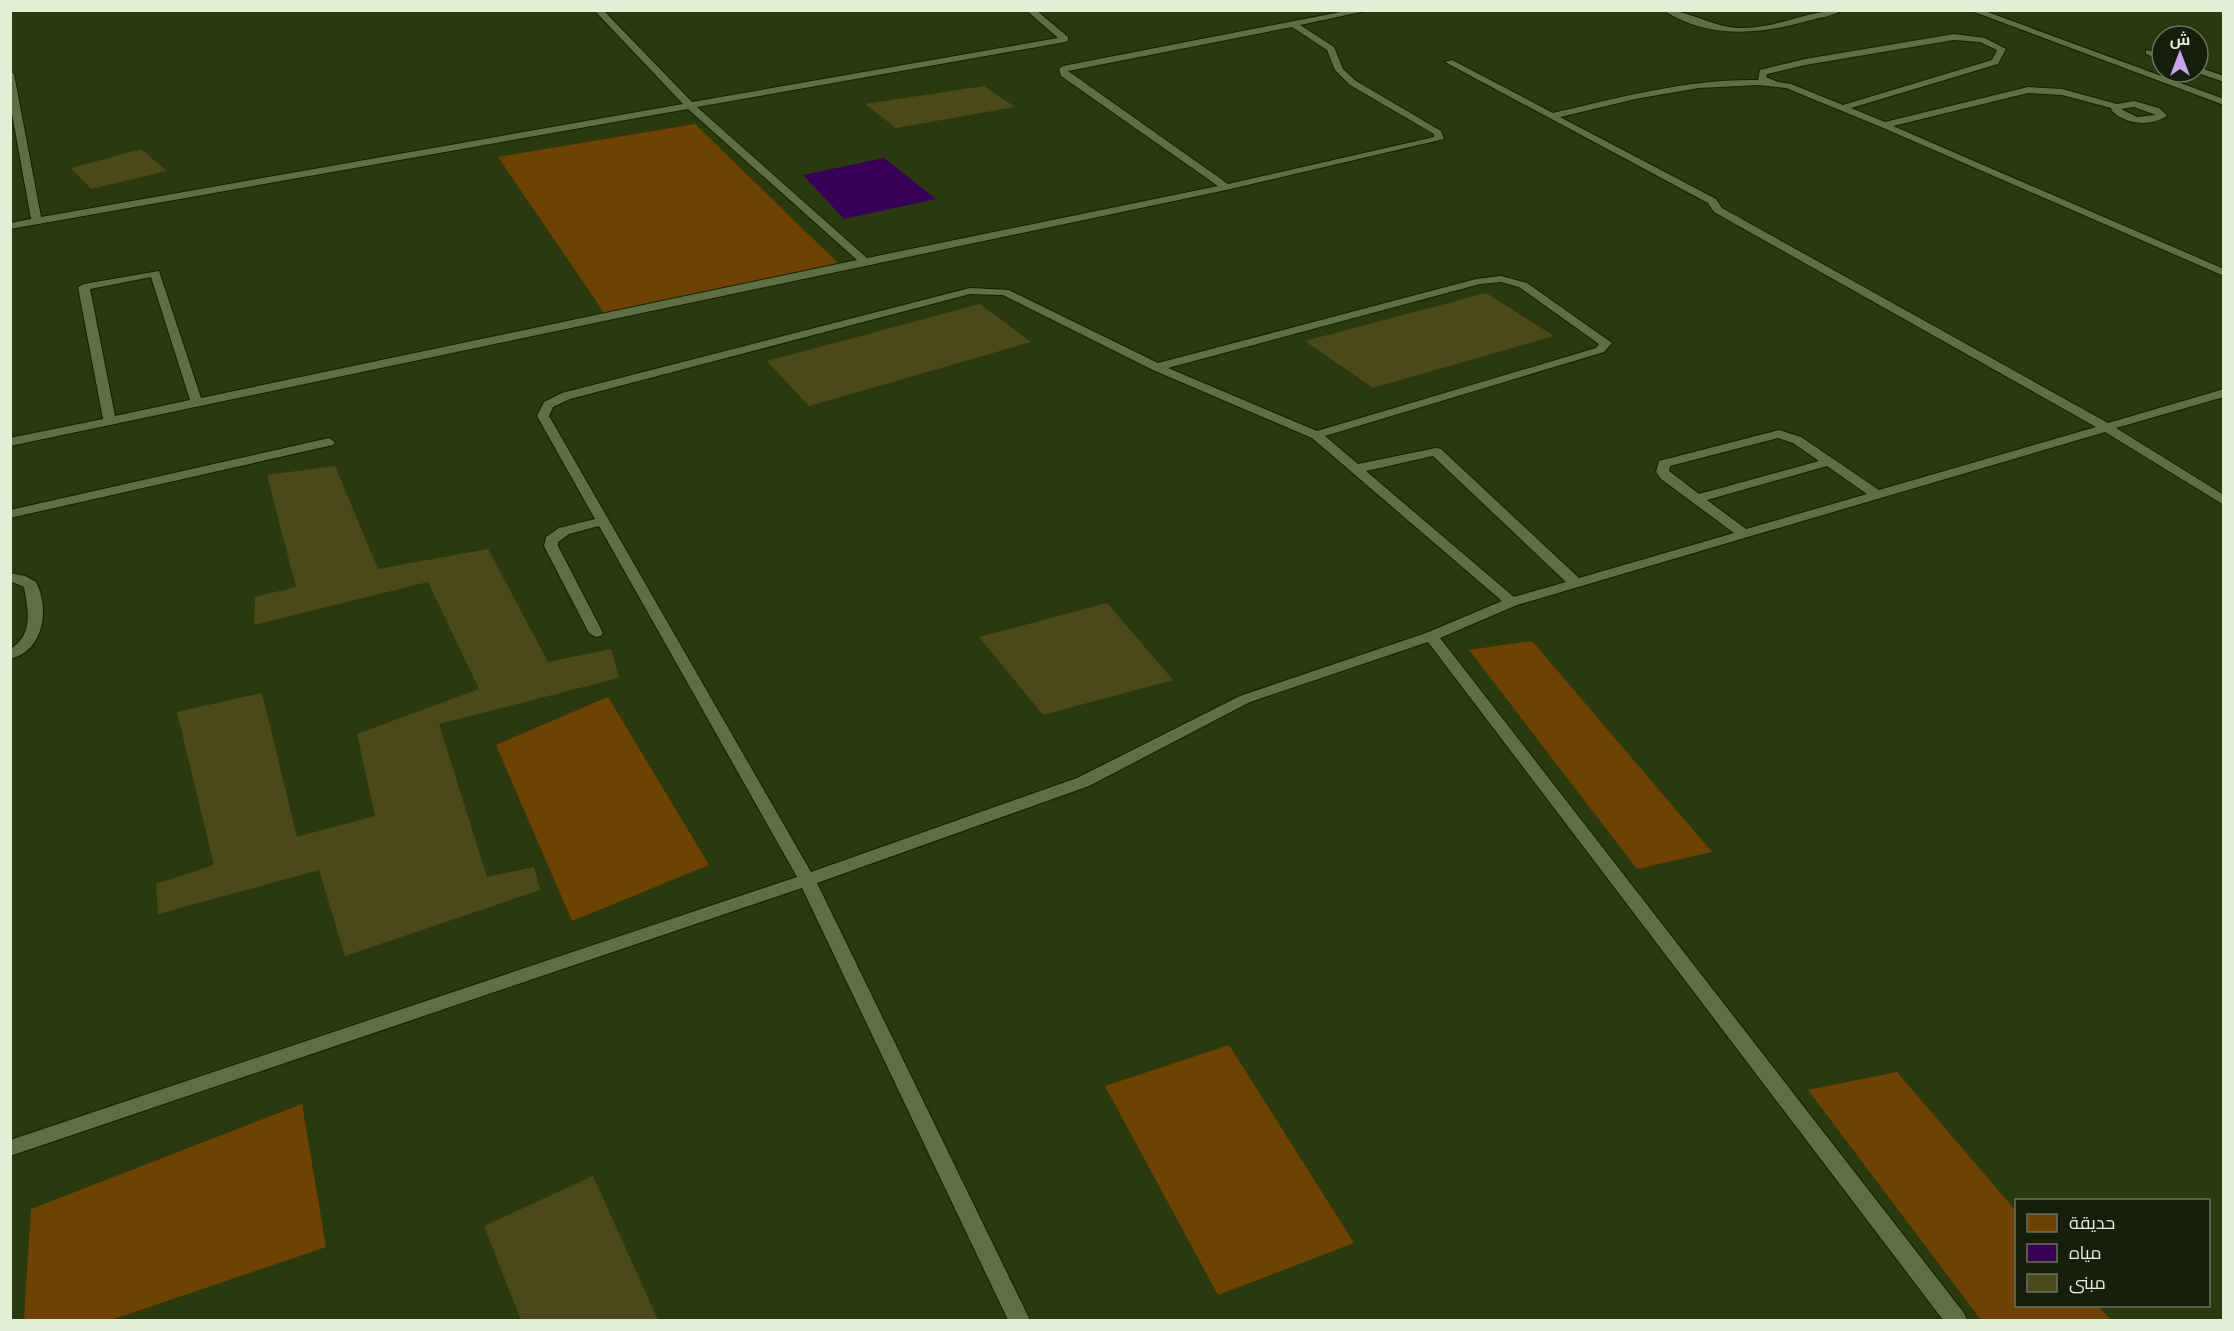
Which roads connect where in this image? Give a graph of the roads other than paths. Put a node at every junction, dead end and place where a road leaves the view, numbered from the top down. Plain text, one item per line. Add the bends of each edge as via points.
1 (598, 10) edge
2 (1030, 10) edge
3 (1366, 10) edge
4 (1667, 10) edge
5 (1839, 10) edge
6 (1974, 10) edge
7 (1293, 24) junction
8 (1449, 62) dead end
9 (10, 74) edge
10 (1774, 83) junction
11 (2223, 102) edge
12 (689, 105) junction
13 (2116, 106) dead end
14 (1843, 108) junction
15 (1552, 116) junction
16 (1884, 124) junction
17 (1226, 187) junction
18 (36, 221) junction
19 (10, 226) edge
20 (865, 262) junction
21 (2223, 273) edge
22 (1157, 367) junction
23 (2223, 393) edge
24 (197, 403) junction
25 (110, 421) junction
26 (2107, 428) junction
27 (1316, 435) junction
28 (10, 442) edge
29 (329, 442) dead end
30 (1828, 462) junction
31 (1355, 469) junction
32 (1876, 494) junction
33 (1696, 499) junction
34 (2223, 501) edge
35 (10, 513) edge
36 (602, 521) junction
37 (1744, 534) junction
38 (10, 578) edge
39 (1576, 584) junction
40 (1512, 602) junction
41 (596, 633) dead end
42 (1431, 636) junction
43 (10, 655) edge
44 (807, 880) junction
45 (10, 1148) edge
46 (1019, 1320) edge
47 (1956, 1320) edge

1 - 12 lane
2 - 12 lane via 1065,39
3 - 7 lane
4 - 5 lane via 1731,30 1768,27
6 - 11 lane
7 - 17 lane via 1330,49 1339,70 1353,83 1438,133 1439,139
7 - 17 lane via 1063,69 1064,74
8 - 15 lane
9 - 18 lane
10 - 14 lane
10 - 14 lane via 1761,78 1763,72 1954,37 1982,40 2002,49 1995,62
10 - 15 lane via 1699,83
12 - 18 lane
12 - 20 lane
13 - 16 lane via 2062,92 2028,90
14 - 16 lane
15 - 26 lane via 1712,201 1718,210
16 - 21 lane
17 - 20 lane
18 - 19 lane
20 - 24 lane
22 - 27 lane
22 - 27 lane via 1480,280 1501,279 1523,285 1606,343 1600,350
22 - 36 lane via 1005,292 970,291 566,396 548,405 543,416
23 - 26 lane
24 - 25 lane
24 - 25 lane via 155,273 84,287
25 - 28 lane
26 - 32 lane
26 - 34 lane
27 - 31 lane
29 - 35 lane
30 - 32 lane
30 - 33 lane
30 - 33 lane via 1792,437 1779,434 1664,464 1665,476
31 - 39 lane via 1436,452
31 - 40 lane
32 - 37 lane
33 - 37 lane
36 - 41 lane via 564,531 551,540
36 - 44 lane
37 - 39 lane
38 - 43 lane via 31,585 36,630 30,641
39 - 40 lane
40 - 42 lane
42 - 44 lane via 1245,699 1083,782
42 - 47 lane
44 - 45 lane
44 - 46 lane

